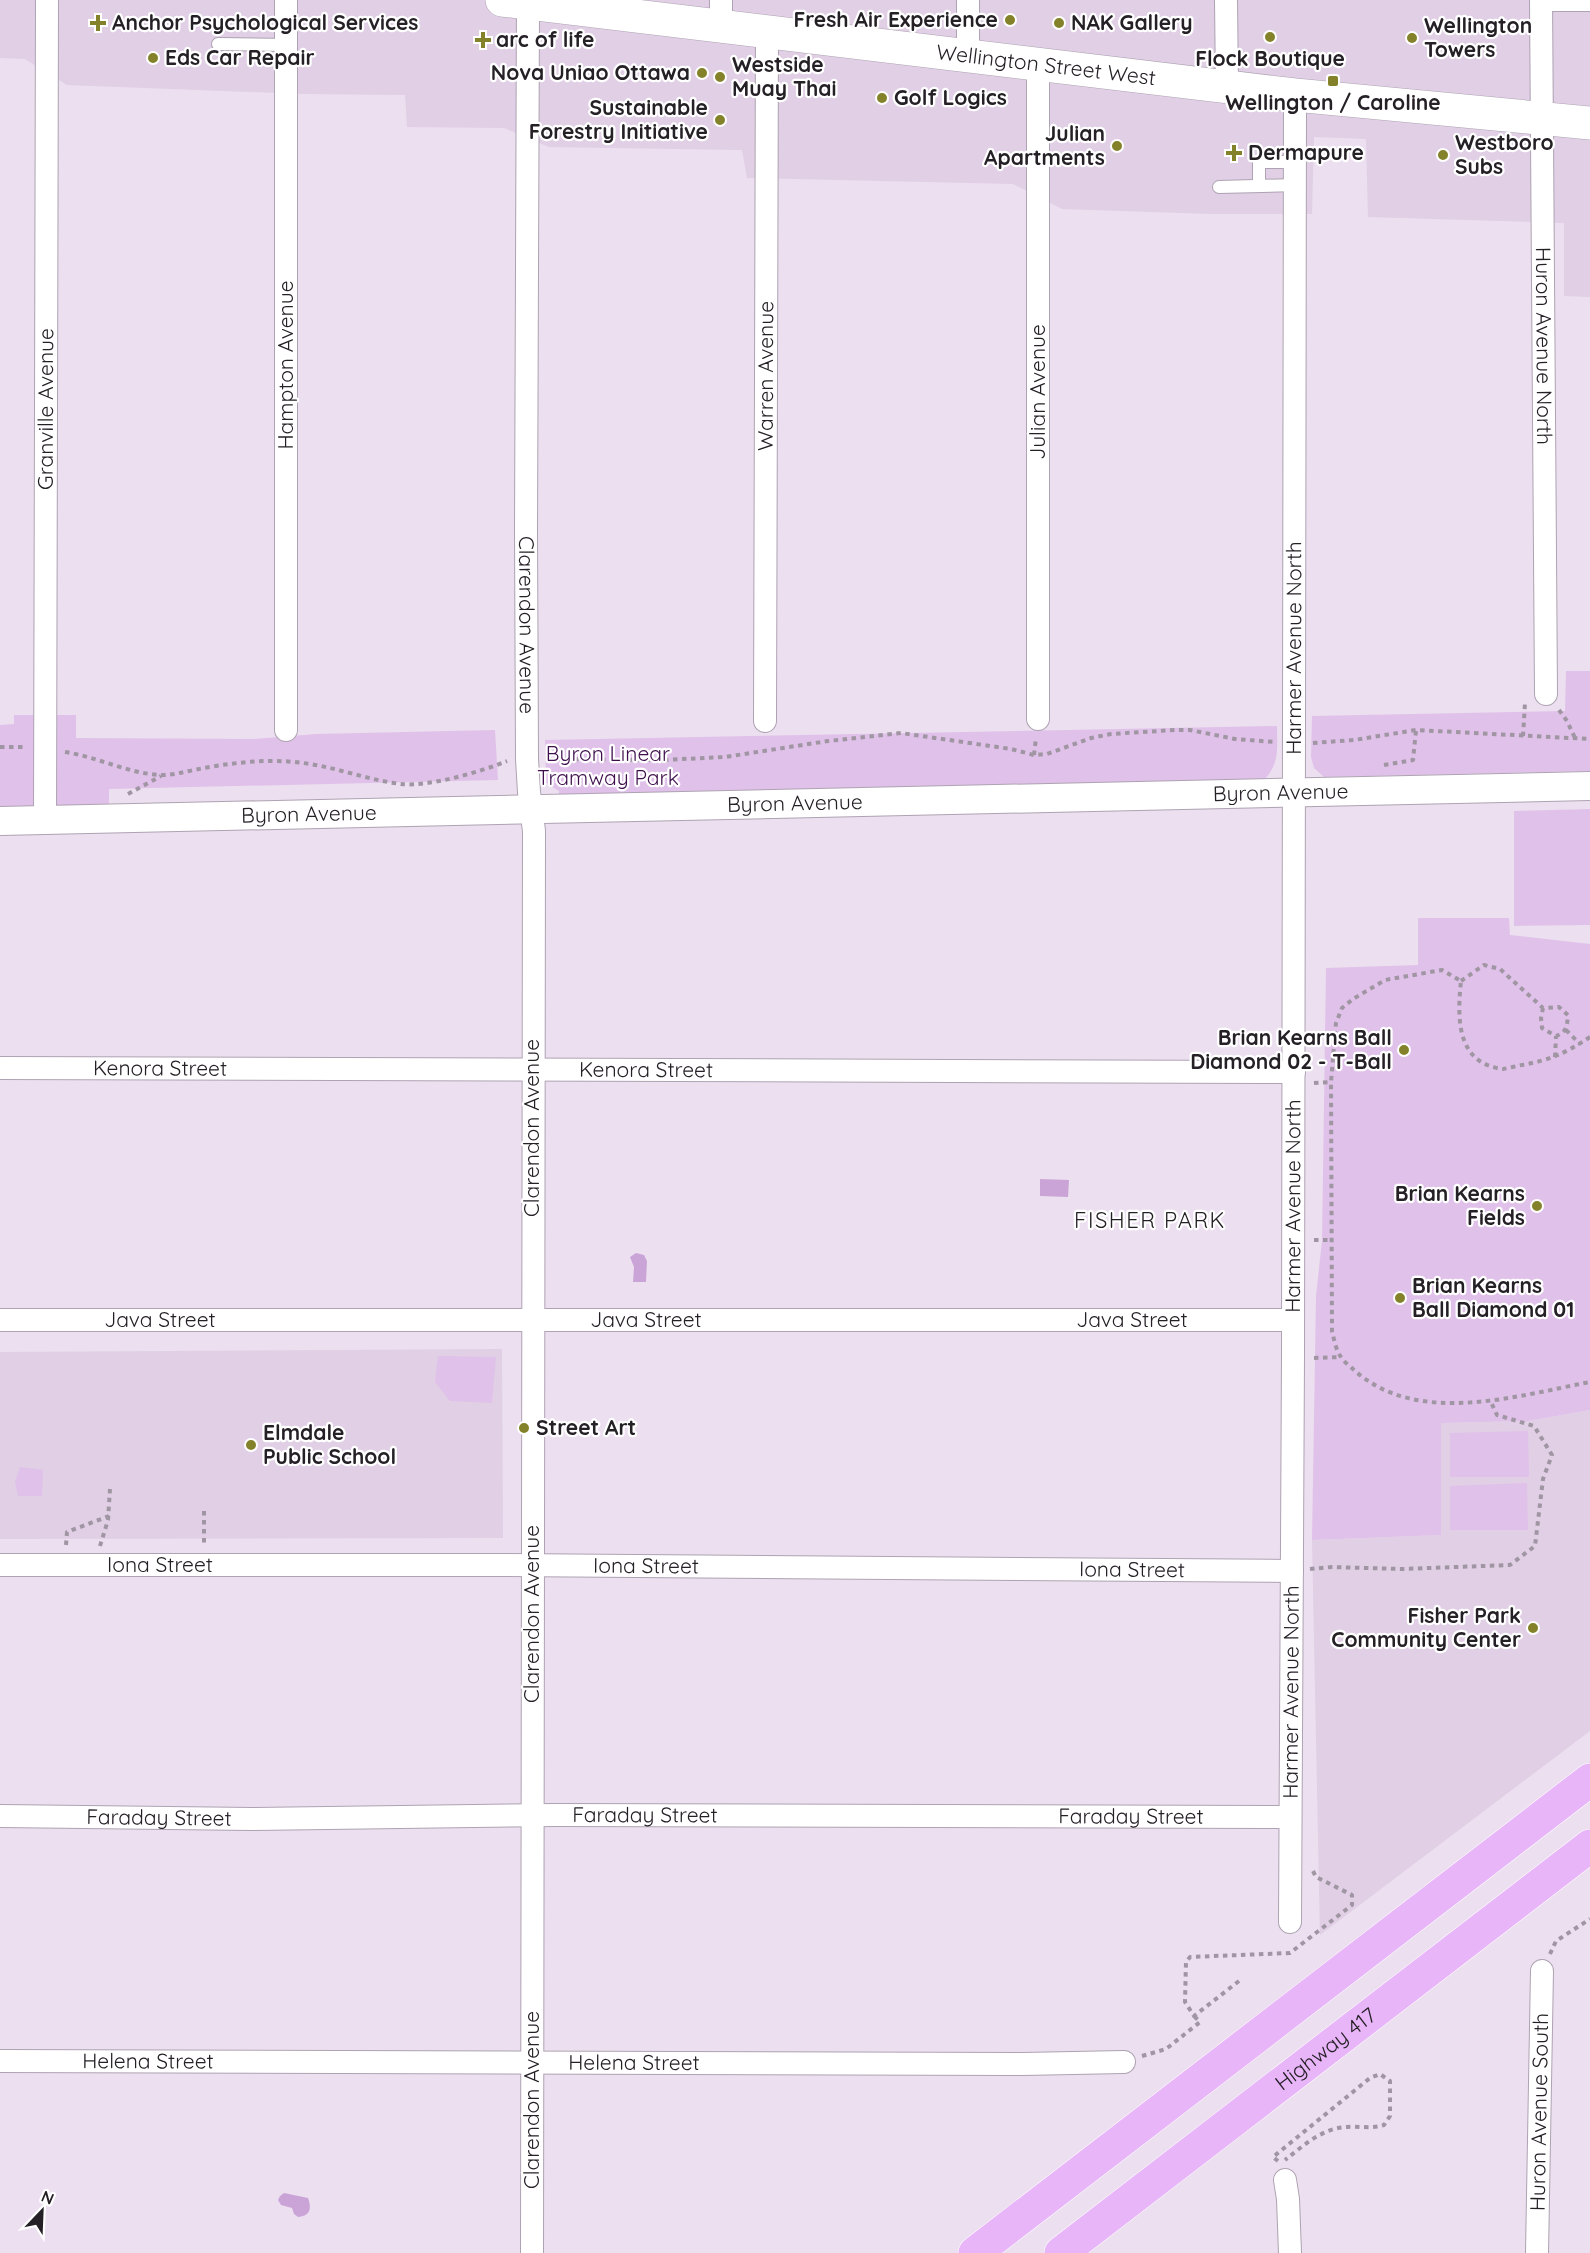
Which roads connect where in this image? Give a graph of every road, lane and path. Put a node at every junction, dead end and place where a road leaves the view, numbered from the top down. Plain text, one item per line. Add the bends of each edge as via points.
1 (47, 0) edge
2 (286, 0) edge
3 (968, 0) edge
4 (1226, 0) edge
5 (515, 2) edge
6 (1540, 2) edge
7 (1590, 5) edge
8 (721, 13) edge
9 (767, 32) junction
10 (218, 44) dead end
11 (286, 45) junction
12 (969, 56) junction
13 (1038, 64) junction
14 (1227, 87) junction
15 (1295, 95) junction
16 (1541, 120) junction
17 (1590, 123) edge
18 (1296, 162) junction
19 (1259, 185) junction
20 (1296, 185) junction
21 (1219, 187) dead end
22 (1546, 694) joint
23 (1038, 719) dead end
24 (765, 721) dead end
25 (286, 730) dead end
26 (1416, 730) junction
27 (1575, 738) junction
28 (1590, 739) edge
29 (1294, 743) junction
30 (0, 747) edge
31 (45, 749) junction
32 (527, 759) junction
33 (1377, 766) dead end
34 (1590, 786) edge
35 (1293, 793) junction
36 (531, 810) junction
37 (45, 819) junction
38 (0, 821) edge
39 (1461, 981) junction
40 (1543, 1008) junction
41 (1566, 1030) junction
42 (1556, 1036) junction
43 (1590, 1037) edge
44 (1580, 1044) junction
45 (1555, 1057) junction
46 (0, 1068) edge
47 (532, 1069) junction
48 (1294, 1072) junction
49 (0, 1320) edge
50 (532, 1320) junction
51 (1293, 1320) junction
52 (1293, 1357) junction
53 (1340, 1357) junction
54 (1590, 1382) edge
55 (1490, 1400) junction
56 (110, 1489) dead end
57 (204, 1511) dead end
58 (109, 1516) junction
59 (105, 1531) dead end
60 (66, 1552) dead end
61 (0, 1565) edge
62 (204, 1565) junction
63 (532, 1566) junction
64 (1292, 1571) junction
65 (1587, 1782) edge
66 (0, 1816) edge
67 (532, 1816) junction
68 (1289, 1817) junction
69 (1590, 1846) edge
70 (1590, 1919) edge
71 (1290, 1923) dead end
72 (1542, 1971) joint
73 (1194, 2016) dead end
74 (0, 2061) edge
75 (1124, 2062) joint
76 (531, 2063) junction
77 (1283, 2172) junction
78 (532, 2253) edge
79 (975, 2253) edge
80 (1061, 2253) edge
81 (1290, 2253) edge
82 (1537, 2253) edge

1 - 31 street, Granville Avenue
2 - 11 street, Hampton Avenue
3 - 12 street
4 - 14 street
5 - 8 main road, Wellington Street West
5 - 32 street, Clarendon Avenue
6 - 7 lane
6 - 16 street, Huron Avenue North
8 - 9 main road, Wellington Street West
9 - 12 main road, Wellington Street West
9 - 24 street, Warren Avenue
10 - 11 lane
11 - 25 street, Hampton Avenue
12 - 13 main road, Wellington Street West
13 - 14 main road, Wellington Street West
13 - 23 street, Julian Avenue
14 - 15 main road, Wellington Street West
15 - 16 main road, Wellington Street West
15 - 18 street, Harmer Avenue North
16 - 17 main road, Wellington Street West
16 - 22 street, Huron Avenue North
18 - 19 lane via 1259,162
18 - 20 street, Harmer Avenue North
19 - 20 lane
19 - 21 lane
20 - 29 street, Harmer Avenue North
22 - 27 path
26 - 27 path
26 - 29 path via 1354,740
26 - 33 path via 1413,760
27 - 28 path
29 - 32 path via 1175,729 1111,734 1034,755 901,733 725,757
29 - 35 street, Harmer Avenue North
30 - 31 path
31 - 32 path via 80,754 147,774 177,775 255,762 303,763 411,785
31 - 37 street, Granville Avenue
32 - 36 street, Clarendon Avenue
34 - 35 street, Byron Avenue
35 - 36 street, Byron Avenue
35 - 48 street, Harmer Avenue North
36 - 37 street, Byron Avenue
36 - 47 street, Clarendon Avenue
37 - 38 street, Byron Avenue
39 - 40 path via 1484,965 1500,969
39 - 45 path via 1461,1030 1470,1053 1482,1063 1501,1069
39 - 53 path via 1442,970 1385,980 1342,1008 1336,1023 1331,1082 1332,1331
40 - 41 path via 1559,1006 1568,1015
40 - 42 path via 1542,1028
41 - 42 path
41 - 44 path
42 - 45 path
43 - 44 path
44 - 45 path
46 - 47 street, Kenora Street
47 - 48 street, Kenora Street
47 - 50 street, Clarendon Avenue
48 - 51 street, Harmer Avenue North
49 - 50 street, Java Street
50 - 51 street, Java Street
50 - 63 street, Clarendon Avenue
51 - 52 street, Harmer Avenue North
52 - 53 path
52 - 64 street, Harmer Avenue North
53 - 55 path via 1367,1382 1409,1399 1461,1404
54 - 55 path
55 - 64 path via 1497,1415 1534,1426 1552,1455 1543,1479 1535,1546 1510,1565
56 - 58 path
57 - 62 path
58 - 59 path
58 - 60 path via 67,1532
61 - 62 street, Iona Street
62 - 63 street, Iona Street
63 - 64 street, Iona Street
63 - 67 street, Clarendon Avenue
64 - 68 street, Harmer Avenue North
65 - 79 highway
66 - 67 street, Faraday Street
67 - 68 street, Faraday Street
67 - 76 street, Clarendon Avenue
68 - 71 street, Harmer Avenue North
69 - 80 highway, Highway 417
70 - 72 path via 1556,1941
72 - 82 street, Huron Avenue South
73 - 75 path via 1200,2022 1166,2049
74 - 76 street, Helena Street
75 - 76 street, Helena Street
76 - 78 street, Clarendon Avenue
77 - 77 path via 1273,2157 1370,2078 1380,2074 1390,2080 1390,2116 1384,2126 1345,2127 1327,2132 1309,2142
77 - 81 street

